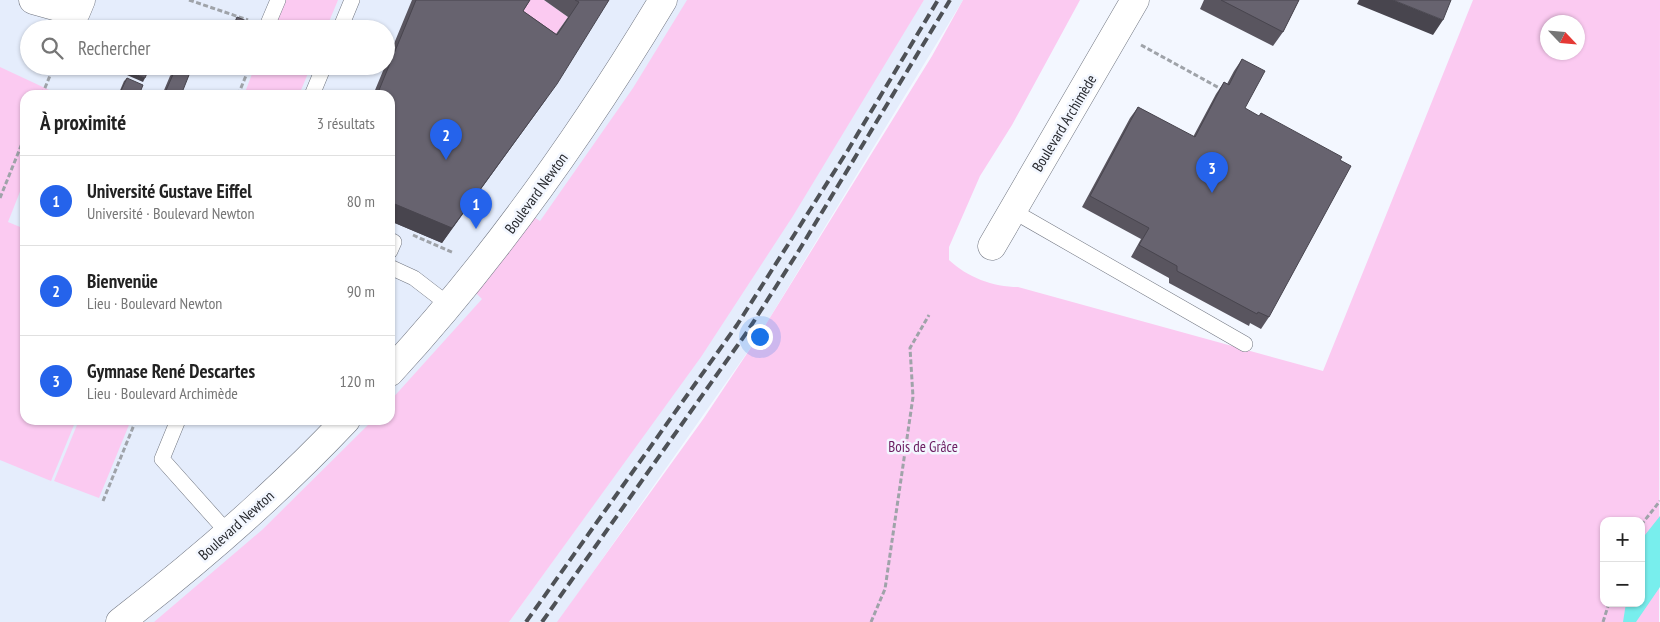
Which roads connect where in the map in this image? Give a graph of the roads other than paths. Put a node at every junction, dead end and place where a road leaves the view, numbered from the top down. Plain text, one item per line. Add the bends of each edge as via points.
1 (33, 0) edge
2 (278, 0) edge
3 (352, 0) edge
4 (663, 0) edge
5 (1135, 0) edge
6 (78, 6) edge
7 (270, 20) edge
8 (344, 20) edge
9 (320, 75) edge
10 (314, 90) edge
11 (1013, 211) junction
12 (992, 246) dead end
13 (395, 269) edge
14 (449, 305) junction
15 (1245, 344) dead end
16 (395, 366) edge
17 (176, 425) edge
18 (341, 425) edge
19 (228, 533) junction
20 (120, 622) edge

1 - 6 street
2 - 7 lane
3 - 8 lane
4 - 14 street, Boulevard Newton via 576,138 523,213
5 - 11 street, Boulevard Archimède
9 - 10 lane
11 - 12 street, Boulevard Archimède
11 - 15 lane
13 - 14 lane via 414,278
14 - 16 street, Boulevard Newton
17 - 19 lane via 162,459
18 - 19 street, Boulevard Newton
19 - 20 street, Boulevard Newton

